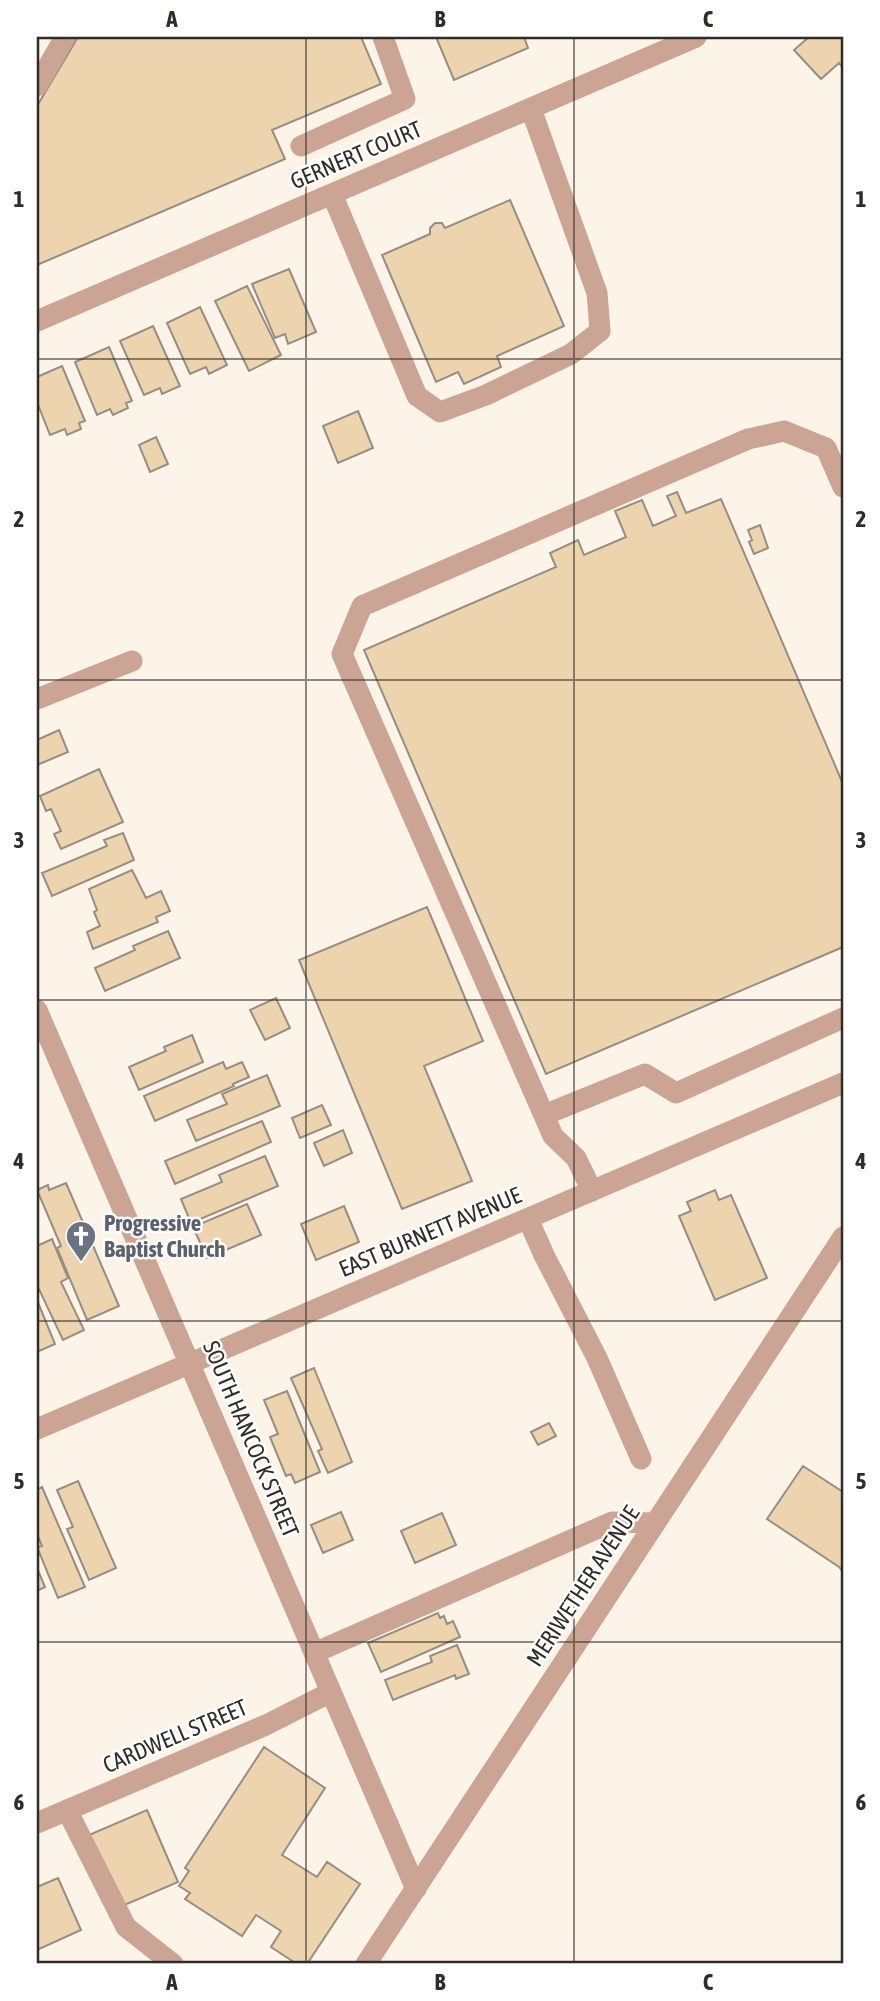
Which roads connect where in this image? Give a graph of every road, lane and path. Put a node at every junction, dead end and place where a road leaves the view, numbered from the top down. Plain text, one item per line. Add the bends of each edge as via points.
1 (65, 37) edge
2 (383, 37) edge
3 (696, 37) edge
4 (37, 86) edge
5 (531, 109) junction
6 (301, 146) dead end
7 (332, 194) junction
8 (37, 321) edge
9 (843, 487) edge
10 (132, 661) dead end
11 (37, 699) edge
12 (37, 1010) edge
13 (843, 1018) edge
14 (46, 1058) edge
15 (843, 1083) edge
16 (544, 1115) junction
17 (592, 1191) junction
18 (528, 1219) junction
19 (843, 1237) edge
20 (190, 1363) junction
21 (37, 1429) edge
22 (641, 1459) dead end
23 (655, 1523) junction
24 (314, 1653) junction
25 (331, 1692) junction
26 (67, 1810) junction
27 (37, 1823) edge
28 (416, 1889) junction
29 (173, 1964) edge
30 (366, 1964) edge

1 - 4 street
2 - 6 street via 405,99
3 - 5 street, GERNERT COURT
5 - 7 street, GERNERT COURT
5 - 7 street via 597,293 600,331 571,354 486,395 440,412 417,396
7 - 8 street, GERNERT COURT
9 - 16 street via 826,448 784,431 748,439 362,606 342,654
10 - 11 street
12 - 14 street, SOUTH HANCOCK STREET
13 - 16 street via 676,1093 645,1074
14 - 20 street, SOUTH HANCOCK STREET
15 - 17 street, EAST BURNETT AVENUE
16 - 17 street via 553,1136 576,1158
17 - 18 street, EAST BURNETT AVENUE
18 - 20 street, EAST BURNETT AVENUE
18 - 22 street
19 - 23 street, MERIWETHER AVENUE
20 - 21 street, EAST BURNETT AVENUE
20 - 24 street, SOUTH HANCOCK STREET
23 - 24 street via 612,1522
23 - 28 street, MERIWETHER AVENUE
24 - 25 street, SOUTH HANCOCK STREET
25 - 26 street, CARDWELL STREET via 266,1725
25 - 28 street, SOUTH HANCOCK STREET
26 - 27 street, CARDWELL STREET
26 - 29 street via 126,1927
28 - 30 street, MERIWETHER AVENUE

